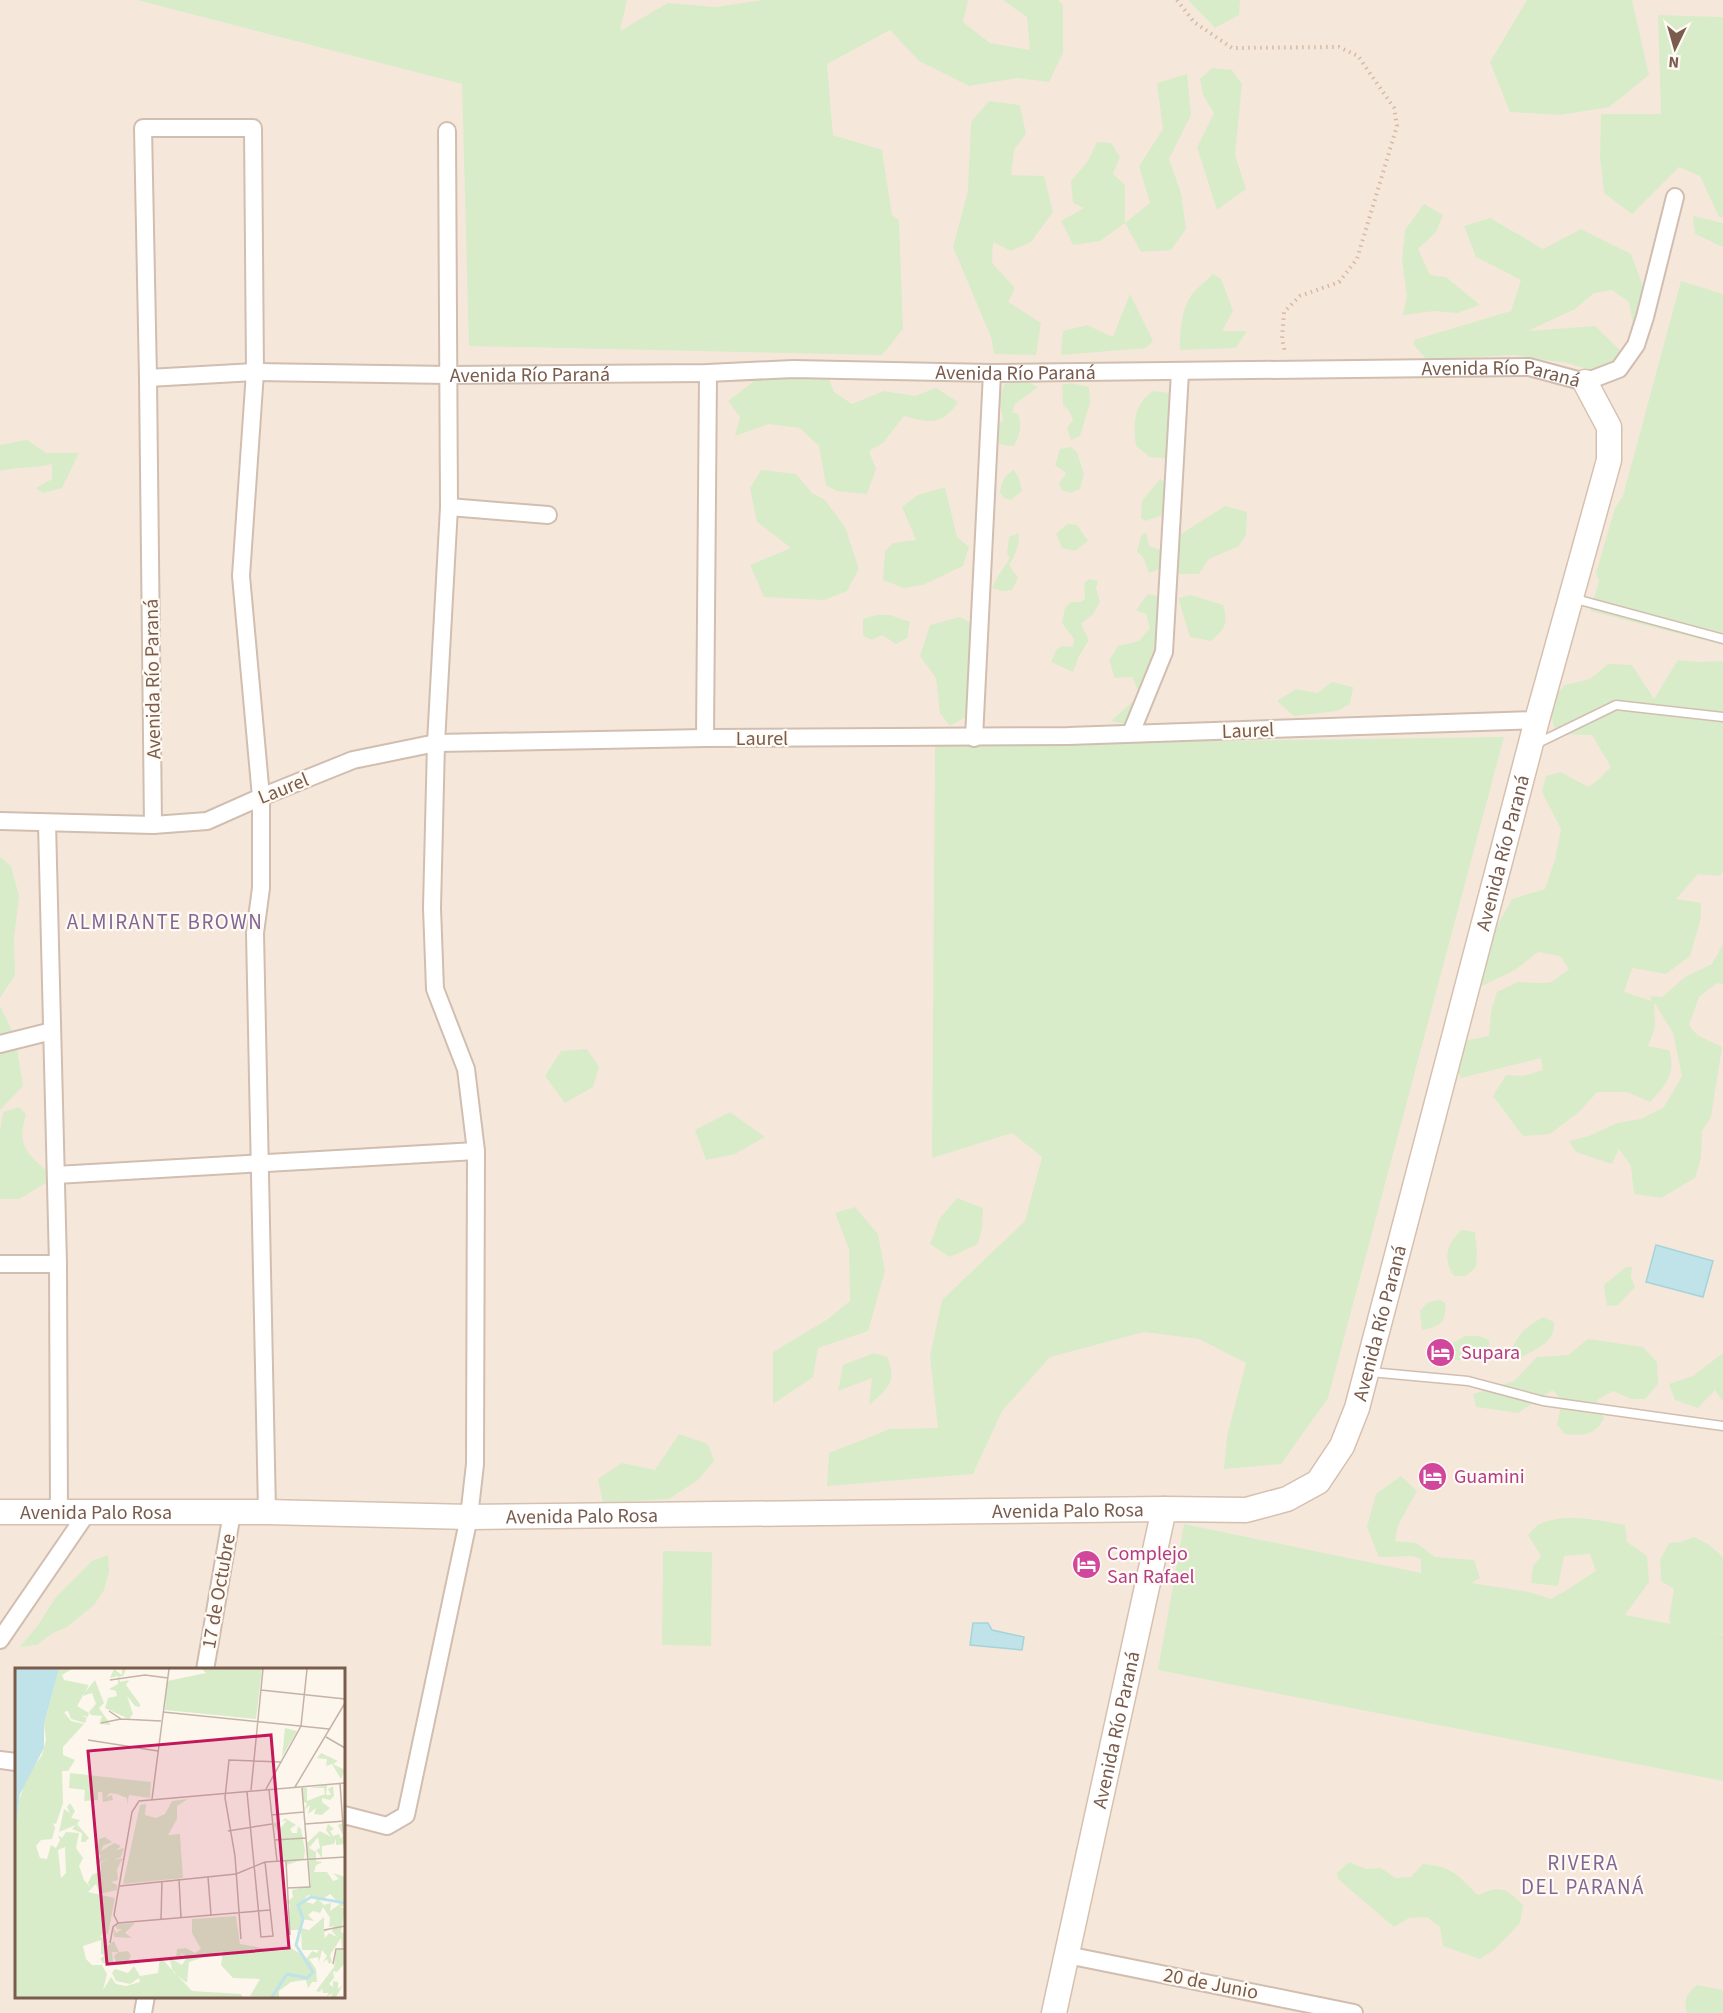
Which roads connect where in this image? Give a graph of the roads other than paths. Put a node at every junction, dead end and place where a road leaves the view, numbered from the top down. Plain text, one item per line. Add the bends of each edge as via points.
1 (447, 131) dead end
2 (1675, 197) dead end
3 (255, 372) junction
4 (1180, 372) junction
5 (708, 373) junction
6 (992, 373) junction
7 (449, 375) junction
8 (148, 378) junction
9 (1585, 382) junction
10 (449, 507) junction
11 (548, 515) dead end
12 (1571, 598) junction
13 (1723, 639) edge
14 (1723, 717) edge
15 (1537, 720) junction
16 (1131, 733) junction
17 (705, 738) junction
18 (974, 738) junction
19 (436, 743) junction
20 (1530, 747) junction
21 (261, 797) junction
22 (0, 821) edge
23 (47, 823) junction
24 (153, 825) junction
25 (52, 1031) junction
26 (0, 1044) edge
27 (476, 1151) junction
28 (260, 1163) junction
29 (56, 1175) junction
30 (0, 1264) edge
31 (58, 1264) junction
32 (1366, 1371) junction
33 (1723, 1426) edge
34 (1164, 1509) junction
35 (0, 1512) edge
36 (267, 1512) junction
37 (59, 1513) junction
38 (87, 1513) junction
39 (232, 1513) junction
40 (468, 1517) junction
41 (0, 1640) edge
42 (205, 1668) edge
43 (0, 1760) edge
44 (15, 1762) edge
45 (345, 1815) edge
46 (1067, 1955) junction
47 (146, 1998) edge
48 (143, 2013) edge
49 (1054, 2013) edge
50 (1354, 2013) edge

1 - 7 street
2 - 9 street via 1636,345 1619,369
3 - 7 street, Avenida Río Paraná
3 - 8 street, Avenida Río Paraná
3 - 8 street via 253,128 143,128
3 - 21 street via 241,576
4 - 6 street, Avenida Río Paraná
4 - 9 street, Avenida Río Paraná via 1529,367
4 - 16 street via 1164,652
5 - 6 street, Avenida Río Paraná via 793,369
5 - 7 street, Avenida Río Paraná
5 - 17 street
6 - 18 street
7 - 10 street
8 - 24 street, Avenida Río Paraná
9 - 12 main road, Avenida Río Paraná via 1609,426 1610,460
10 - 11 street
10 - 19 street
12 - 13 lane
12 - 15 main road, Avenida Río Paraná
14 - 20 lane via 1616,705
15 - 16 street, Laurel
15 - 20 main road, Avenida Río Paraná
16 - 18 street, Laurel
17 - 18 street, Laurel
17 - 19 street, Laurel
19 - 21 street, Laurel via 353,760
19 - 27 street via 432,908 435,989 466,1068
20 - 32 main road, Avenida Río Paraná
21 - 24 street, Laurel via 207,821
21 - 28 street via 261,888 255,933
22 - 23 street, Laurel
23 - 24 street, Laurel
23 - 25 street
25 - 26 street
25 - 29 street
27 - 28 street
27 - 40 street via 475,1464
28 - 29 street
28 - 36 street
29 - 31 street
30 - 31 street
31 - 37 street
32 - 33 lane via 1468,1381 1543,1401
32 - 34 main road, Avenida Río Paraná via 1342,1446 1318,1482 1287,1499 1246,1510
34 - 40 main road, Avenida Palo Rosa
34 - 46 main road, Avenida Río Paraná
35 - 37 main road, Avenida Palo Rosa
36 - 39 main road, Avenida Palo Rosa
36 - 40 main road, Avenida Palo Rosa
37 - 38 main road, Avenida Palo Rosa
38 - 39 main road, Avenida Palo Rosa
38 - 41 street
39 - 42 street, 17 de Octubre
40 - 45 street via 406,1815 387,1826
43 - 44 street
46 - 49 main road, Avenida Río Paraná
46 - 50 street, 20 de Junio
47 - 48 street

